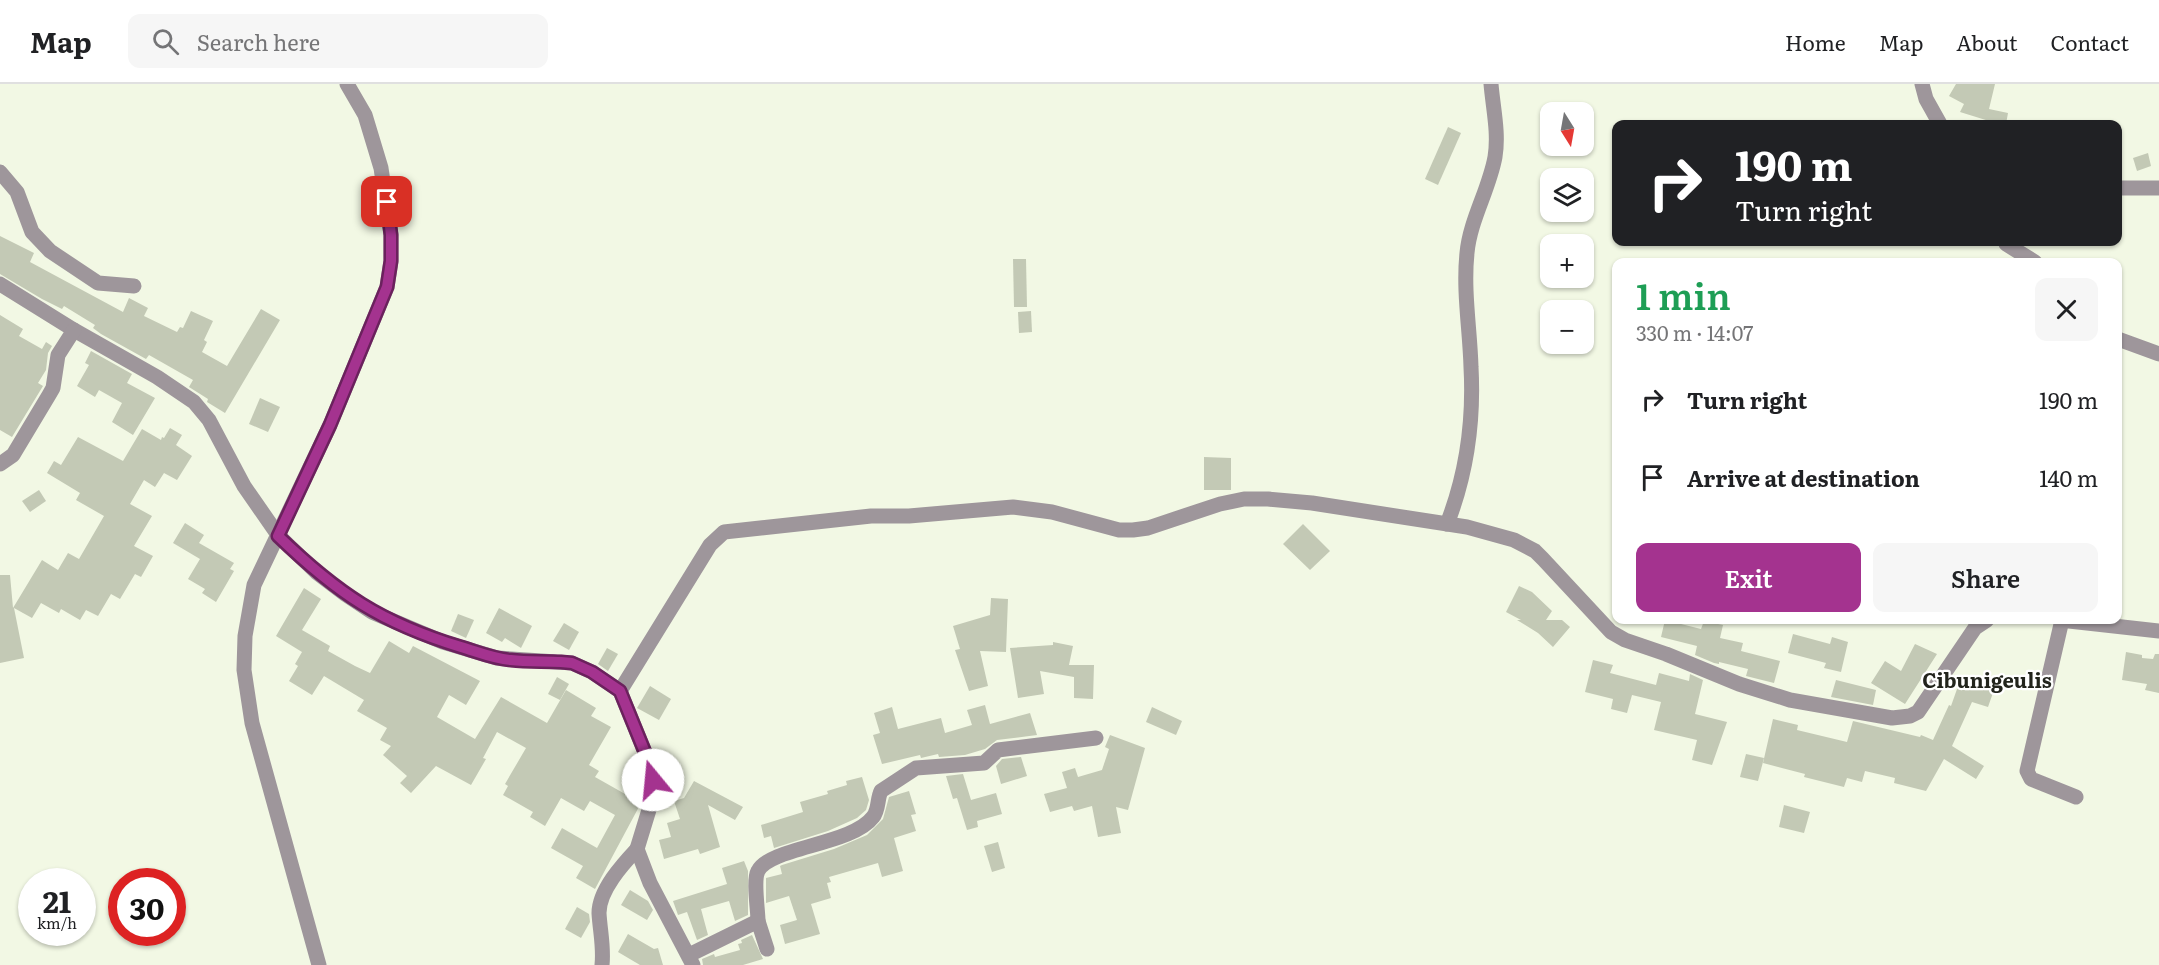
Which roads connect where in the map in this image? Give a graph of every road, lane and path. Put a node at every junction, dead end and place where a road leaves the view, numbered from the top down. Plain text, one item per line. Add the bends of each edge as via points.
1 (347, 84) edge
2 (1491, 84) edge
3 (1922, 84) edge
4 (1937, 120) edge
5 (0, 172) edge
6 (2122, 188) edge
7 (2159, 188) edge
8 (2009, 246) edge
9 (2029, 258) edge
10 (0, 284) edge
11 (134, 286) dead end
12 (74, 330) junction
13 (2122, 340) edge
14 (2159, 354) edge
15 (0, 464) edge
16 (1447, 524) junction
17 (278, 536) junction
18 (1981, 624) edge
19 (2060, 624) edge
20 (2097, 624) edge
21 (2159, 631) edge
22 (620, 691) junction
23 (1096, 738) dead end
24 (2076, 797) dead end
25 (637, 849) junction
26 (758, 921) junction
27 (767, 949) dead end
28 (691, 960) edge
29 (319, 965) edge
30 (602, 965) edge

1 - 17 street via 365,115 381,168 390,220 391,261 387,287 330,425
2 - 16 street via 1494,158 1469,236 1466,266 1472,368 1470,437
3 - 4 street
5 - 11 street via 17,192 32,232 50,251 98,283
6 - 7 street
8 - 9 street
10 - 12 street
12 - 15 street via 58,355 49,396 13,455
12 - 17 street via 157,377 202,410 244,486
13 - 14 street
16 - 18 street via 1514,540 1535,551 1600,622 1625,640 1790,700 1892,718 1910,716 1918,711
16 - 22 street via 1268,499 1220,504 1133,530 1014,507 735,529 724,532 710,544
17 - 22 street via 345,594 402,626 497,658 572,663
17 - 29 street via 254,585 244,670 252,723
19 - 24 street via 2027,771 2031,779
20 - 21 street
22 - 25 street via 653,780 652,800
23 - 26 street via 998,750 984,763 911,770 881,791 876,812 866,825 764,864 757,876
25 - 28 street via 650,883
25 - 30 street via 602,899
26 - 27 street
26 - 28 street

